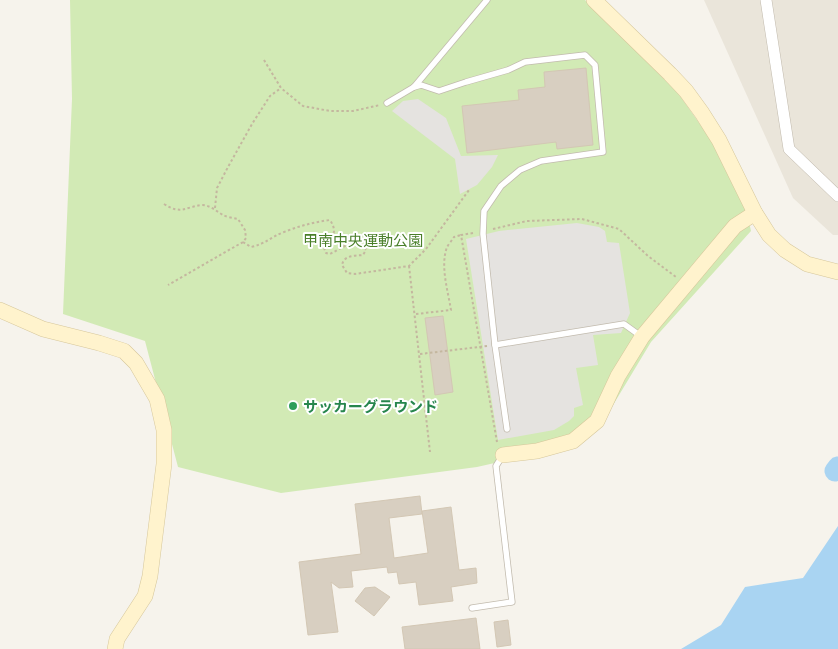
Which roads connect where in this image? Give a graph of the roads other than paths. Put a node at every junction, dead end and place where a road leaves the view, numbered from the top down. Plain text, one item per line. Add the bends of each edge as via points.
1 (487, 0) edge
2 (594, 0) edge
3 (766, 0) edge
4 (414, 86) junction
5 (387, 103) road end
6 (838, 196) edge
7 (755, 214) junction
8 (838, 272) edge
9 (0, 310) edge
10 (642, 337) junction
11 (495, 345) junction
12 (507, 429) dead end
13 (500, 452) joint
14 (472, 608) dead end
15 (115, 649) edge

1 - 4 lane
2 - 7 street via 691,98 719,140
3 - 6 street via 789,148
4 - 5 lane
4 - 11 lane via 422,85 439,92 525,62 548,58 585,55 595,65 603,152 541,161 520,170 501,186 484,211 483,234
7 - 8 street via 784,250 807,264
7 - 10 street via 734,226
9 - 15 street via 43,329 124,351 141,371 157,399 164,430 164,464 150,576 145,596 117,639
10 - 11 lane via 624,324
10 - 13 street via 618,376 597,421 573,441 538,451
11 - 12 lane
13 - 14 lane via 496,466 512,602

